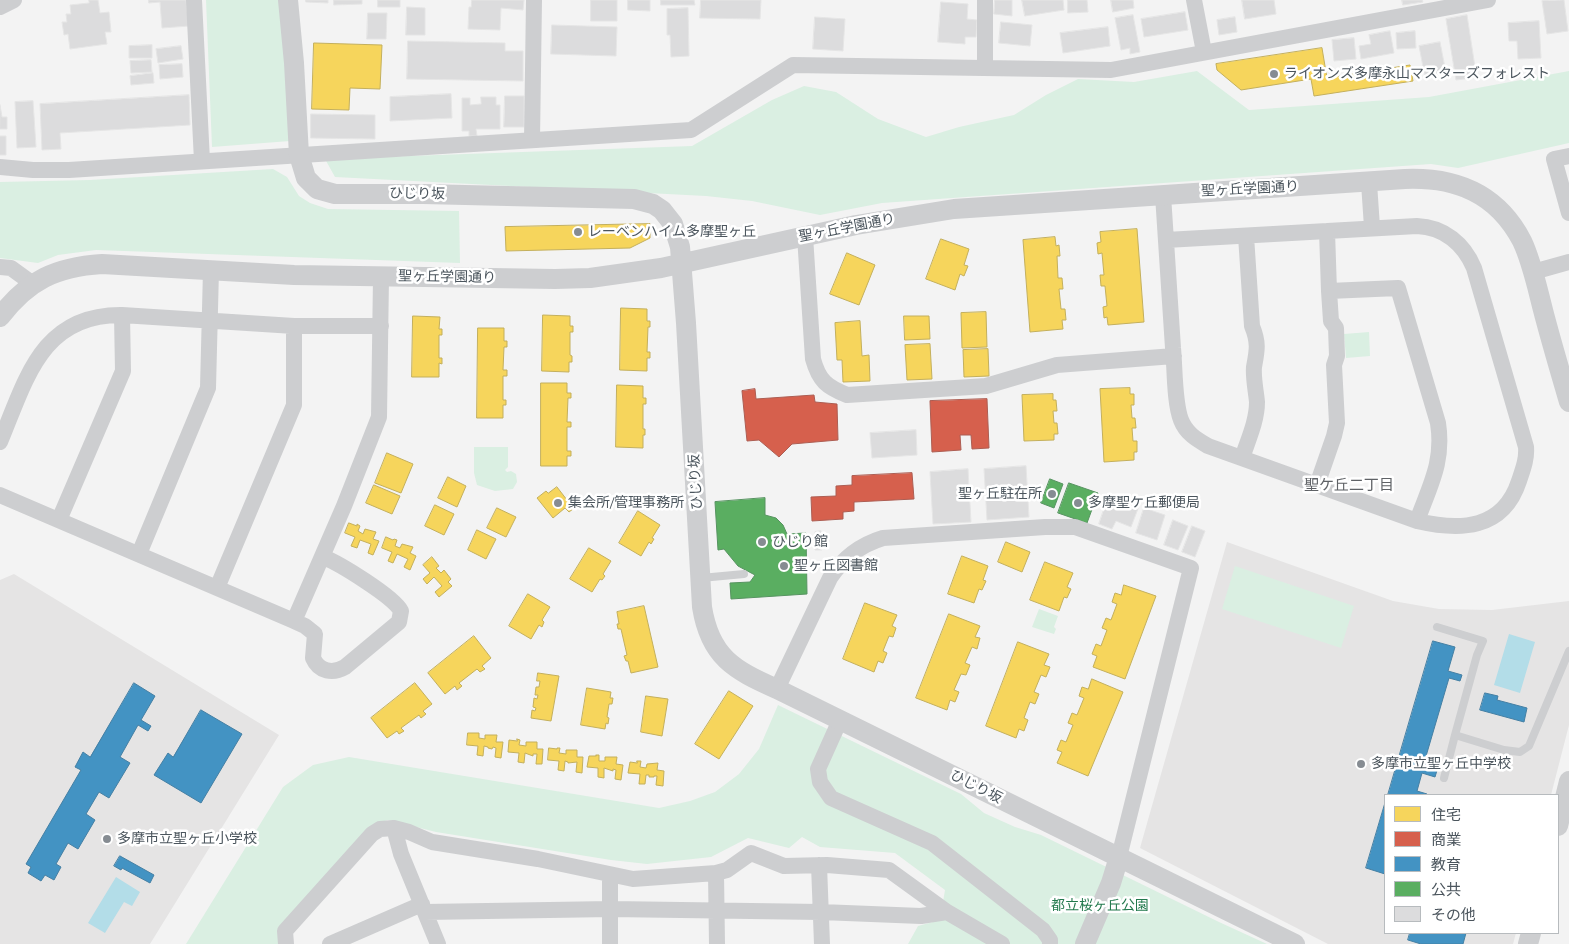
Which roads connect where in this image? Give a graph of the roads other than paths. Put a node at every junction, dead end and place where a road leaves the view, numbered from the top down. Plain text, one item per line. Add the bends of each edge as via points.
1 (14, 0) edge
2 (194, 0) edge
3 (288, 0) edge
4 (534, 0) edge
5 (985, 0) edge
6 (1194, 0) edge
7 (1488, 0) edge
8 (0, 7) edge
9 (1204, 52) junction
10 (985, 68) junction
11 (532, 140) junction
12 (299, 156) junction
13 (1569, 156) edge
14 (202, 161) junction
15 (0, 167) edge
16 (1369, 182) junction
17 (1163, 195) junction
18 (1569, 214) edge
19 (1372, 227) junction
20 (1327, 231) junction
21 (805, 236) junction
22 (1246, 236) junction
23 (1166, 240) junction
24 (1569, 262) edge
25 (682, 264) junction
26 (0, 267) edge
27 (211, 270) junction
28 (1533, 272) junction
29 (381, 277) junction
30 (33, 284) junction
31 (1329, 292) junction
32 (122, 315) junction
33 (0, 317) edge
34 (209, 321) junction
35 (294, 326) junction
36 (381, 326) junction
37 (1174, 356) junction
38 (1569, 402) edge
39 (0, 442) edge
40 (1242, 458) junction
41 (1317, 485) junction
42 (0, 494) edge
43 (59, 520) junction
44 (1417, 521) junction
45 (139, 554) junction
46 (322, 557) junction
47 (744, 574) dead end
48 (701, 578) junction
49 (217, 588) junction
50 (294, 621) junction
51 (1437, 627) dead end
52 (1569, 652) edge
53 (777, 689) junction
54 (840, 720) junction
55 (1455, 735) junction
56 (1444, 778) dead end
57 (1569, 781) edge
58 (1559, 822) edge
59 (394, 828) junction
60 (1119, 857) junction
61 (819, 865) junction
62 (716, 873) junction
63 (610, 875) junction
64 (424, 908) junction
65 (611, 909) junction
66 (717, 911) junction
67 (821, 912) junction
68 (947, 912) junction
69 (286, 944) edge
70 (330, 944) edge
71 (438, 944) edge
72 (610, 944) edge
73 (717, 944) edge
74 (822, 944) edge
75 (1002, 944) edge
76 (1050, 944) edge
77 (1085, 944) edge
78 (1295, 944) edge

1 - 8 street
2 - 14 street
3 - 12 street, ひじり坂
4 - 11 street
5 - 10 street
6 - 9 street
7 - 9 street
9 - 10 street via 1111,70
10 - 11 street via 793,65 691,130
11 - 12 street
12 - 14 street
12 - 25 street, ひじり坂 via 306,178 329,193 644,201 662,210 673,224
13 - 18 street via 1554,159
14 - 15 street via 69,170
16 - 17 street, 聖ヶ丘学園通り
16 - 19 street
16 - 28 street, 聖ヶ丘学園通り via 1436,179 1472,190 1508,218 1522,242
17 - 21 street, 聖ヶ丘学園通り via 954,210 903,216
17 - 23 street
19 - 20 street
19 - 44 street via 1428,226 1447,234 1465,252 1474,268 1526,447 1517,488 1505,509 1496,516 1468,525 1433,525
20 - 22 street
20 - 31 street
21 - 25 street, 聖ヶ丘学園通り
21 - 37 street via 816,371 822,381 847,395 986,386 1057,365
22 - 23 street
22 - 40 street via 1252,326 1256,336 1257,402
23 - 37 street
24 - 28 street
25 - 29 street, 聖ヶ丘学園通り via 580,278
25 - 48 street, ひじり坂
26 - 30 street via 11,268
27 - 29 street, 聖ヶ丘学園通り
27 - 30 street, 聖ヶ丘学園通り via 102,264 70,267
27 - 34 street
28 - 38 street, 聖ヶ丘学園通り
29 - 36 street
30 - 33 street, 聖ヶ丘学園通り
31 - 41 street via 1331,321 1336,328 1337,422
31 - 44 street via 1398,288 1440,435 1439,461
32 - 34 street
32 - 39 street via 83,320 62,332 40,353
32 - 43 street via 123,370
34 - 35 street
34 - 45 street via 208,388
35 - 36 street
35 - 49 street via 294,405
36 - 46 street via 376,429
37 - 40 street via 1178,408 1185,427 1208,446
40 - 41 street
41 - 44 street
42 - 43 street
43 - 45 street
45 - 49 street
46 - 50 street
46 - 50 street via 334,561 393,600 401,611 399,622 338,671 330,671 319,667 312,658 315,634
47 - 48 lane
48 - 53 street, ひじり坂 via 705,625 715,645 727,662 738,670
49 - 50 street
51 - 55 lane via 1483,640
52 - 55 lane via 1529,746 1520,752 1504,750
53 - 54 street, ひじり坂
53 - 60 street via 837,566 872,541 1075,527 1191,568
54 - 60 street, ひじり坂
54 - 76 street via 818,770 820,782 831,798 932,843 1043,930
55 - 56 lane
57 - 58 street
59 - 63 street via 432,842 538,859
59 - 64 street via 401,854
59 - 69 street via 380,829 372,834 286,931
60 - 77 street
60 - 78 street, ひじり坂
61 - 62 street via 784,866 751,853 727,870
61 - 67 street
61 - 68 street via 889,870
62 - 63 street via 633,879
62 - 66 street
63 - 65 street
64 - 65 street
64 - 70 street
64 - 71 street
65 - 66 street
65 - 72 street
66 - 67 street
66 - 73 street
67 - 68 street via 921,916
67 - 74 street
68 - 75 street

